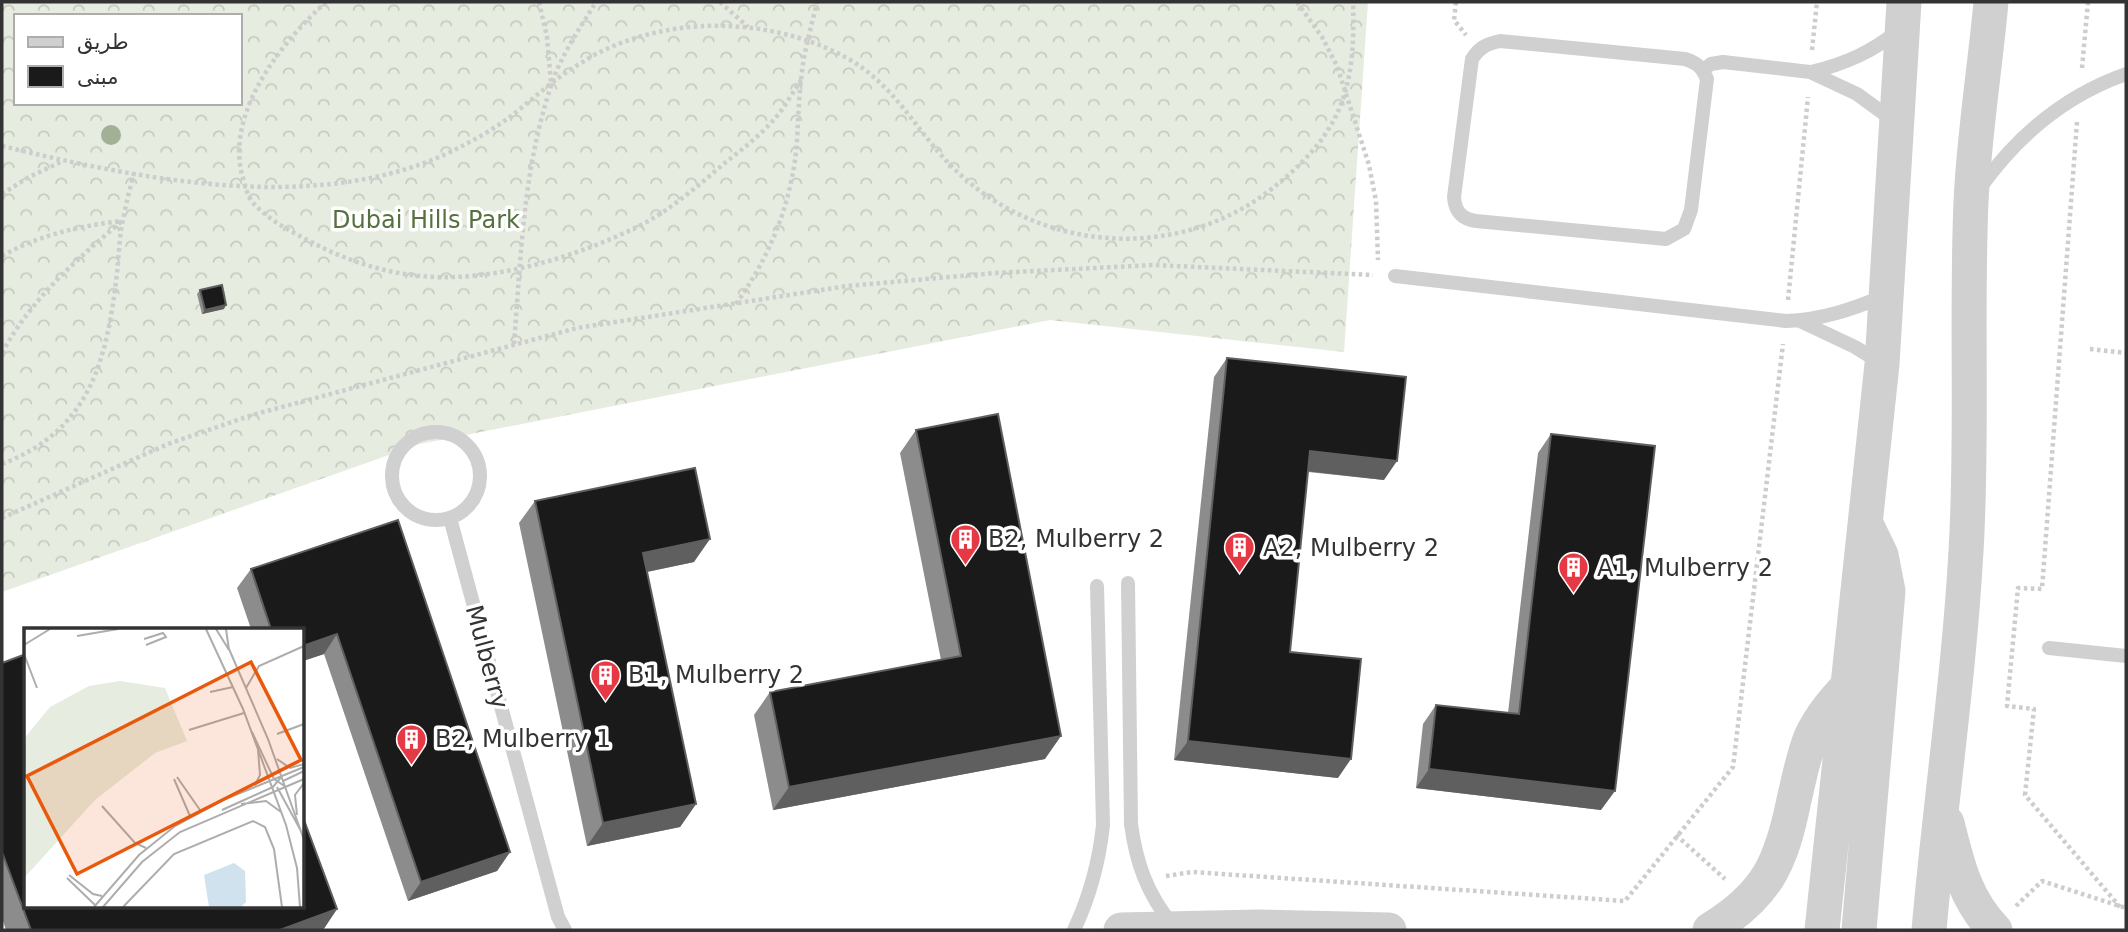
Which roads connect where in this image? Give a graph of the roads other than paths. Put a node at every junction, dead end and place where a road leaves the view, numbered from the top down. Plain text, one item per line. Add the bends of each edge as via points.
1 (1992, 2) edge
2 (1903, 14) edge
3 (1703, 70) junction
4 (1810, 72) junction
5 (2126, 74) edge
6 (1898, 124) junction
7 (1971, 200) junction
8 (1395, 276) road end
9 (1886, 295) junction
10 (1792, 321) junction
11 (1882, 363) junction
12 (450, 518) junction
13 (1866, 525) junction
14 (1128, 583) dead end
15 (1097, 586) dead end
16 (2049, 648) dead end
17 (2126, 656) edge
18 (1849, 685) junction
19 (1941, 799) junction
20 (558, 923) edge
21 (1175, 928) junction
22 (1993, 929) edge
23 (565, 930) edge
24 (1074, 930) edge
25 (1121, 930) edge
26 (1389, 930) edge
27 (1710, 930) edge
28 (1822, 930) edge
29 (1859, 930) edge
30 (1929, 930) edge

1 - 7 street
2 - 4 lane via 1882,43 1860,56
2 - 6 street
3 - 3 lane via 1707,79 1689,220 1684,229 1666,239 1467,220 1455,207 1469,70 1478,49 1488,43 1685,59
3 - 4 lane via 1723,62
4 - 6 lane via 1857,94
5 - 7 lane via 2079,95 2048,116 1993,169
6 - 9 street
7 - 19 street via 1968,507 1959,646
8 - 10 lane
9 - 10 lane via 1858,307
9 - 11 street
10 - 11 lane
11 - 13 street
12 - 12 lane via 463,512 479,488 477,459 463,442 444,432 430,432 415,437 396,457 393,486 408,510 435,520
12 - 20 lane, Mulberry
13 - 18 street
13 - 29 street via 1881,555 1888,591
14 - 21 lane via 1135,854 1158,907
15 - 24 lane via 1103,825 1094,882
16 - 17 lane
18 - 27 street via 1826,710 1811,738 1782,852 1762,887
18 - 28 street
19 - 22 street via 1960,874 1973,903
19 - 30 street
20 - 23 lane, Mulberry
21 - 25 street
21 - 26 street

